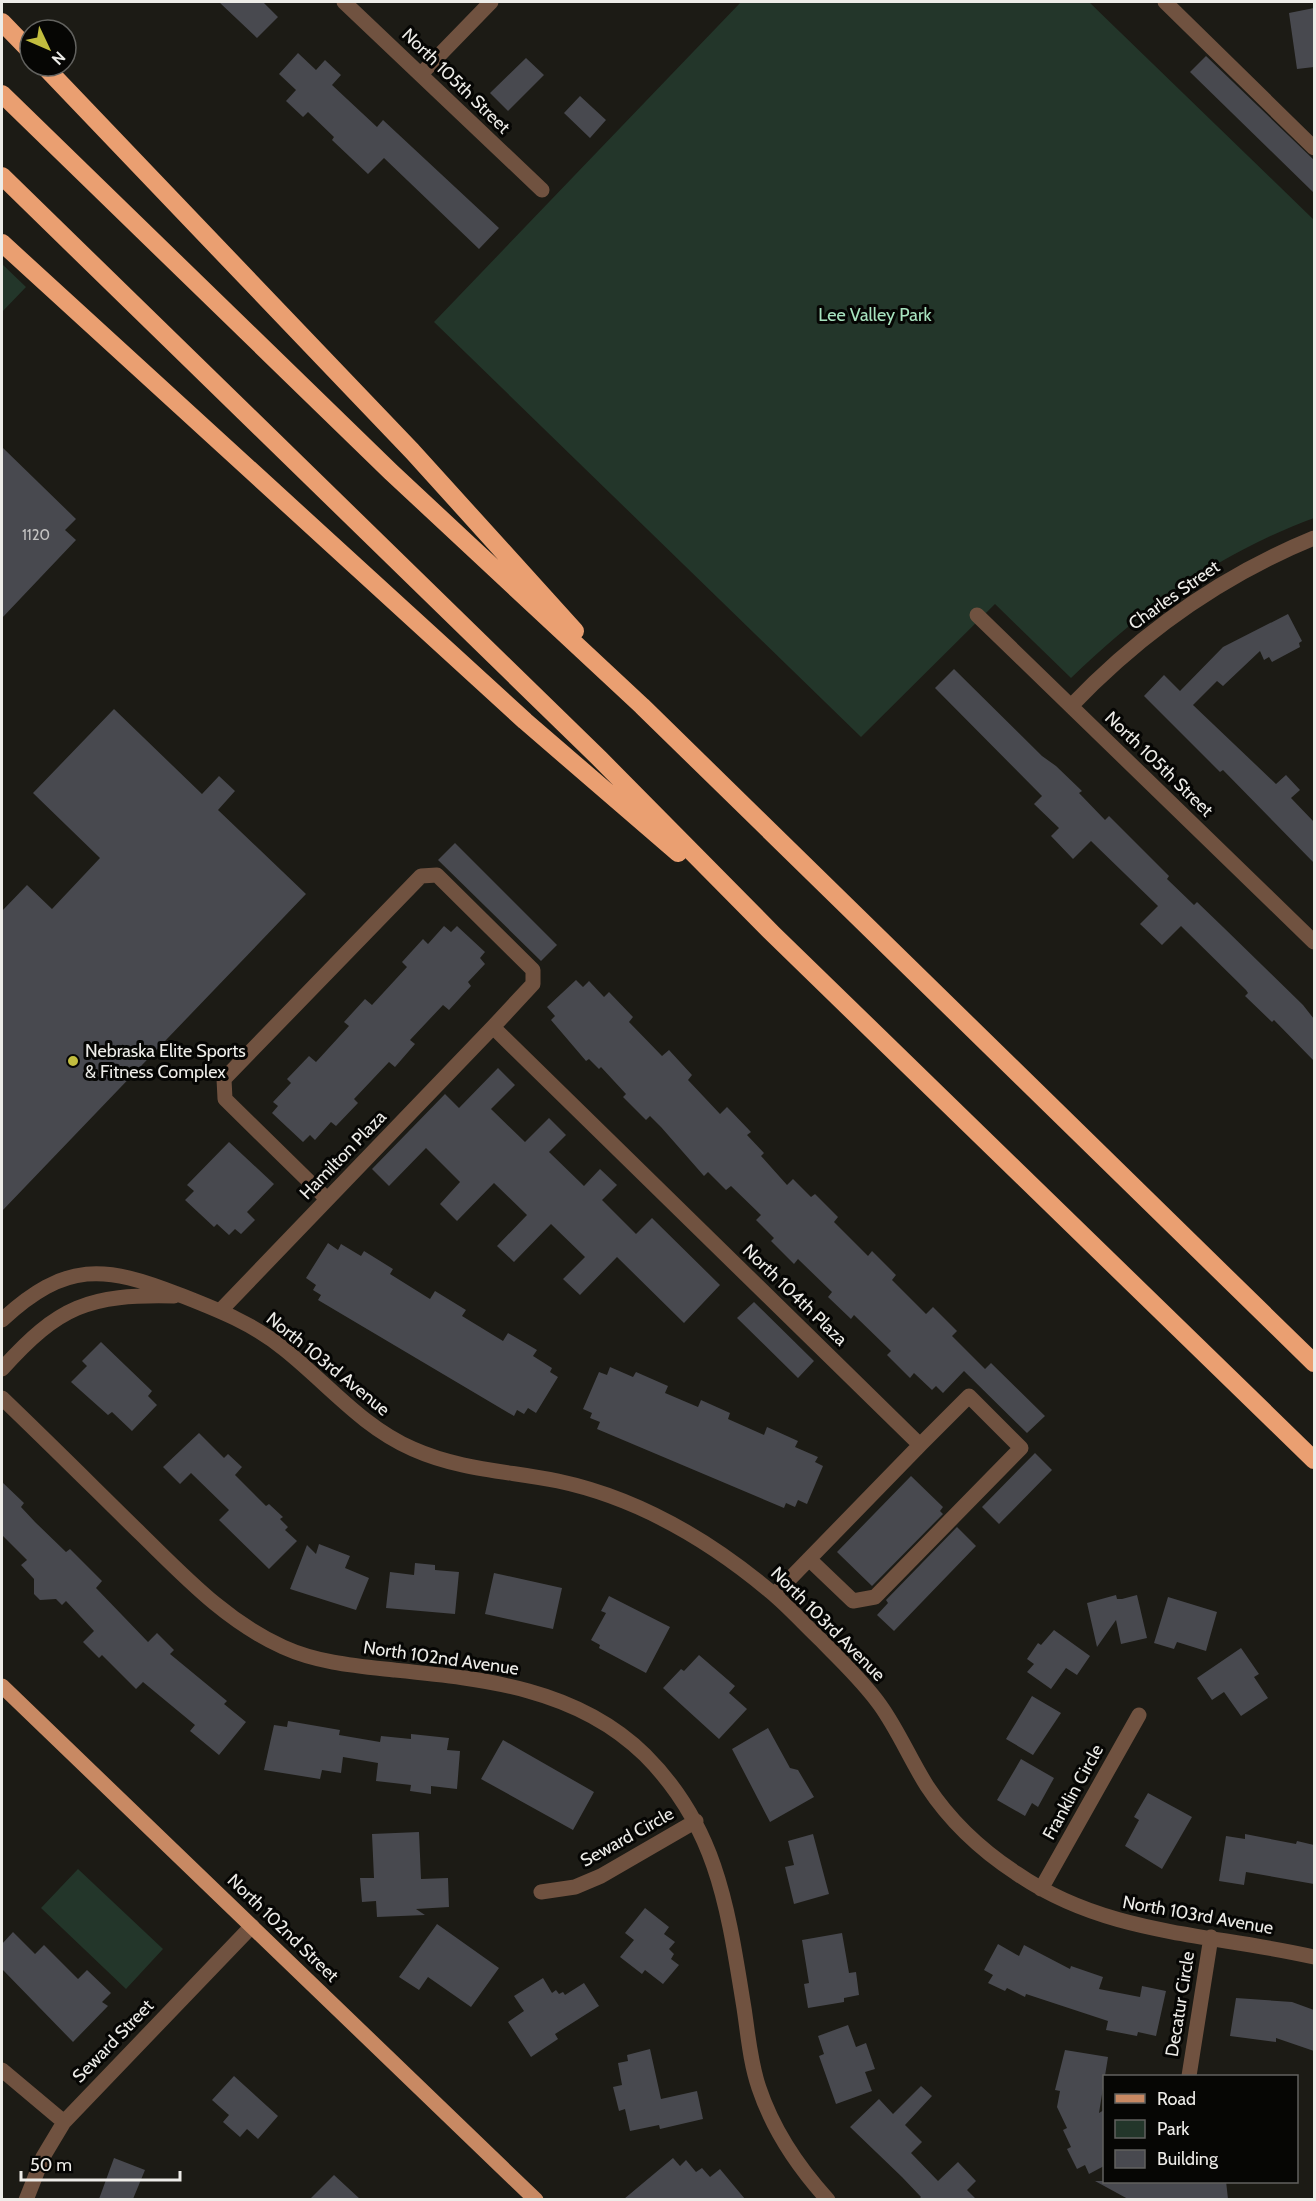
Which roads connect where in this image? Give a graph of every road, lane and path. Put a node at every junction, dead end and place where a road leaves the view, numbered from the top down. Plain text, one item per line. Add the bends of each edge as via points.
1 (344, 2) edge
2 (491, 2) edge
3 (1165, 2) edge
4 (2, 22) edge
5 (18, 39) edge
6 (421, 74) junction
7 (55, 78) edge
8 (2, 94) edge
9 (1314, 148) edge
10 (2, 176) edge
11 (542, 190) dead end
12 (2, 243) edge
13 (1314, 538) edge
14 (977, 615) dead end
15 (642, 706) junction
16 (1071, 706) junction
17 (773, 934) junction
18 (1314, 942) edge
19 (493, 1027) junction
20 (327, 1199) junction
21 (183, 1296) junction
22 (221, 1310) junction
23 (2, 1320) edge
24 (1314, 1363) edge
25 (2, 1369) edge
26 (2, 1398) edge
27 (920, 1445) junction
28 (1314, 1460) edge
29 (809, 1559) junction
30 (775, 1594) junction
31 (2, 1686) edge
32 (1138, 1715) dead end
33 (696, 1821) junction
34 (1041, 1889) junction
35 (541, 1892) dead end
36 (252, 1926) junction
37 (1211, 1937) junction
38 (1314, 1957) edge
39 (2, 2070) edge
40 (1189, 2075) edge
41 (64, 2122) junction
42 (527, 2196) edge
43 (26, 2199) edge
44 (828, 2199) edge

1 - 6 street, North 105th Street
2 - 6 street
3 - 9 street
4 - 5 highway
6 - 11 street, North 105th Street
7 - 15 highway via 412,451
8 - 15 highway via 391,472
10 - 17 highway via 600,759
12 - 17 highway via 525,721
13 - 16 street, Charles Street via 1250,567 1172,616 1121,657
14 - 16 street, North 105th Street
15 - 24 highway
16 - 18 street, North 105th Street
17 - 28 highway
19 - 20 street, Hamilton Plaza
19 - 20 street, Hamilton Plaza via 533,984 533,970 438,875 421,876 224,1079 225,1099
19 - 27 street, North 104th Plaza
20 - 22 street, Hamilton Plaza
21 - 22 street, North 103rd Avenue
21 - 23 street, North 103rd Avenue via 130,1276 95,1273 48,1286 22,1301
21 - 25 street via 135,1295 77,1307 42,1329
22 - 30 street, North 103rd Avenue via 271,1339 362,1418 394,1440 466,1467 560,1481 634,1505 691,1533
26 - 33 street, North 102nd Avenue via 207,1599 249,1630 329,1662 476,1678 553,1698 592,1716 642,1752
27 - 29 street
27 - 29 street via 969,1396 1021,1448 875,1597 853,1601
29 - 30 street
30 - 34 street, North 103rd Avenue via 872,1694 927,1785 957,1824 988,1853
31 - 36 main road, North 102nd Street
32 - 34 street, Franklin Circle
33 - 35 street, Seward Circle via 602,1876 575,1887
33 - 44 street, North 102nd Avenue via 725,1898 758,2086 787,2147
34 - 37 street, North 103rd Avenue via 1110,1919
36 - 41 street, Seward Street
36 - 42 main road, North 102nd Street
37 - 38 street, North 103rd Avenue
37 - 40 street, Decatur Circle
39 - 41 street
41 - 43 street, Seward Street via 43,2157

